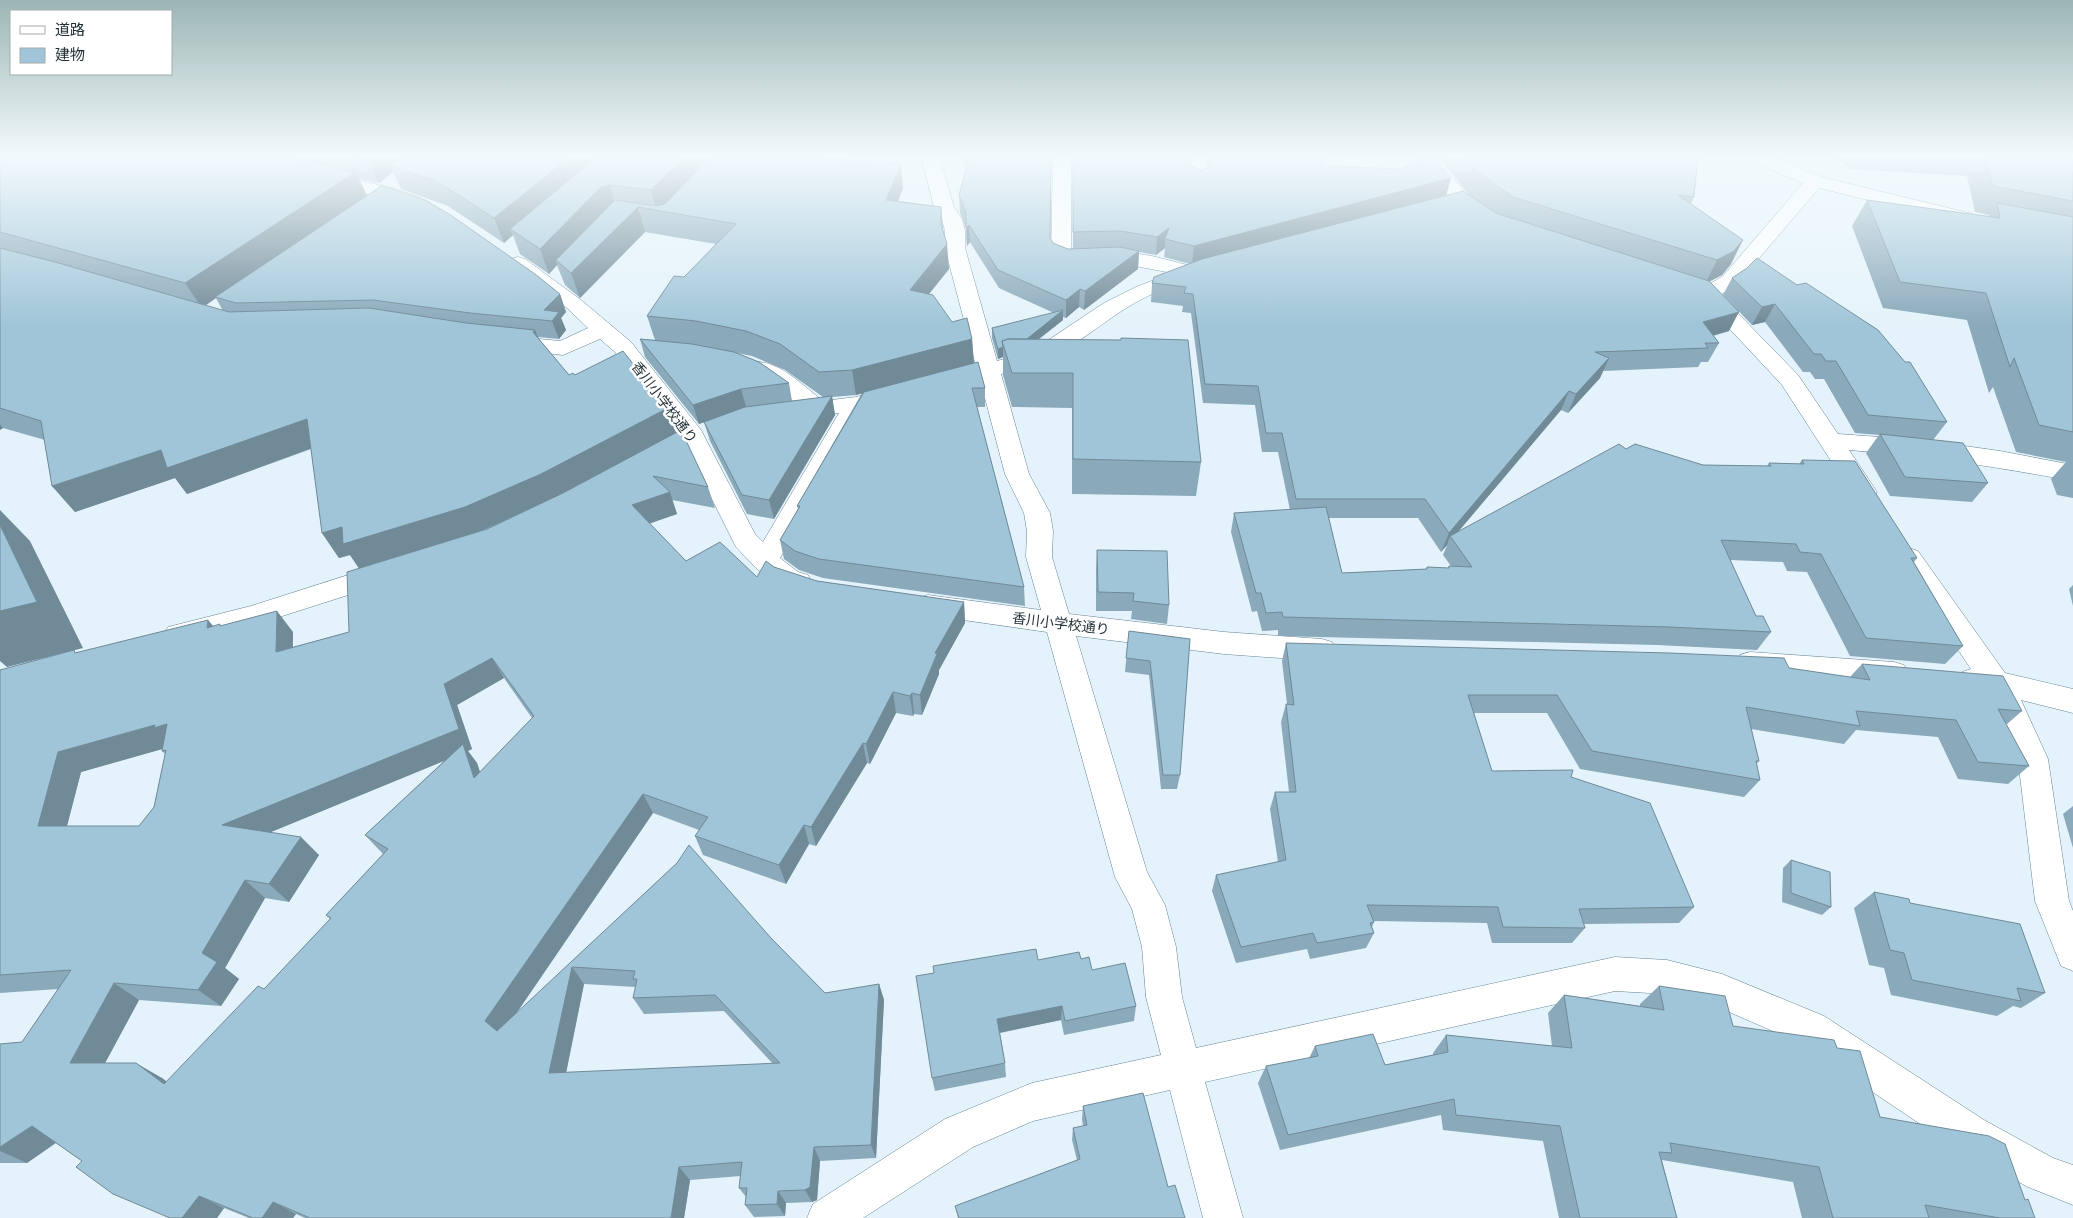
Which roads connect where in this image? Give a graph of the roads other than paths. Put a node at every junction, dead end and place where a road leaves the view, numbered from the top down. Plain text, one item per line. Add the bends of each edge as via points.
1 (948, 213) edge
2 (1061, 213) edge
3 (1471, 213) edge
4 (1788, 213) edge
5 (1946, 213) edge
6 (1988, 223) edge
7 (1497, 226) edge
8 (505, 250) dead end
9 (603, 329) junction
10 (487, 341) edge
11 (623, 348) junction
12 (650, 350) edge
13 (739, 362) edge
14 (988, 370) junction
15 (856, 404) junction
16 (819, 409) junction
17 (773, 414) edge
18 (1830, 441) junction
19 (2073, 473) edge
20 (1875, 509) edge
21 (1897, 541) edge
22 (765, 561) junction
23 (402, 568) edge
24 (822, 590) edge
25 (908, 602) edge
26 (1060, 624) junction
27 (154, 642) edge
28 (1343, 651) edge
29 (1723, 661) edge
30 (1917, 675) edge
31 (1946, 678) edge
32 (1996, 682) junction
33 (2073, 701) edge
34 (2073, 954) edge
35 (1184, 1068) junction
36 (2073, 1185) edge
37 (827, 1218) edge
38 (1223, 1218) edge

1 - 14 street
2 - 14 street via 1061,255 1068,259 1119,257 1202,269 1111,307 1058,344 1023,361
3 - 7 street
4 - 18 street via 1730,280 1698,291 1790,380
5 - 6 street
8 - 9 street, 香川小学校通り via 557,279
9 - 10 street via 563,348
9 - 11 street, 香川小学校通り
11 - 12 street
11 - 22 street, 香川小学校通り via 692,437 745,540
13 - 16 street via 775,376
14 - 15 street
14 - 26 street via 1016,474 1035,504 1041,527 1039,557
15 - 16 street
15 - 22 street
16 - 17 street
18 - 19 street via 2000,458
18 - 20 street
21 - 32 street
22 - 24 street, 香川小学校通り via 789,579
23 - 27 street via 251,616
25 - 26 street, 香川小学校通り
26 - 28 street, 香川小学校通り via 1254,647
26 - 35 street via 1132,877 1148,904 1159,947 1164,997
29 - 30 street
31 - 32 street
32 - 33 street
32 - 34 street via 2033,759 2052,901
35 - 36 street via 1615,974 1667,977 1722,991 1811,1029 1970,1134 2042,1173
35 - 37 street via 1032,1102 959,1133
35 - 38 street

